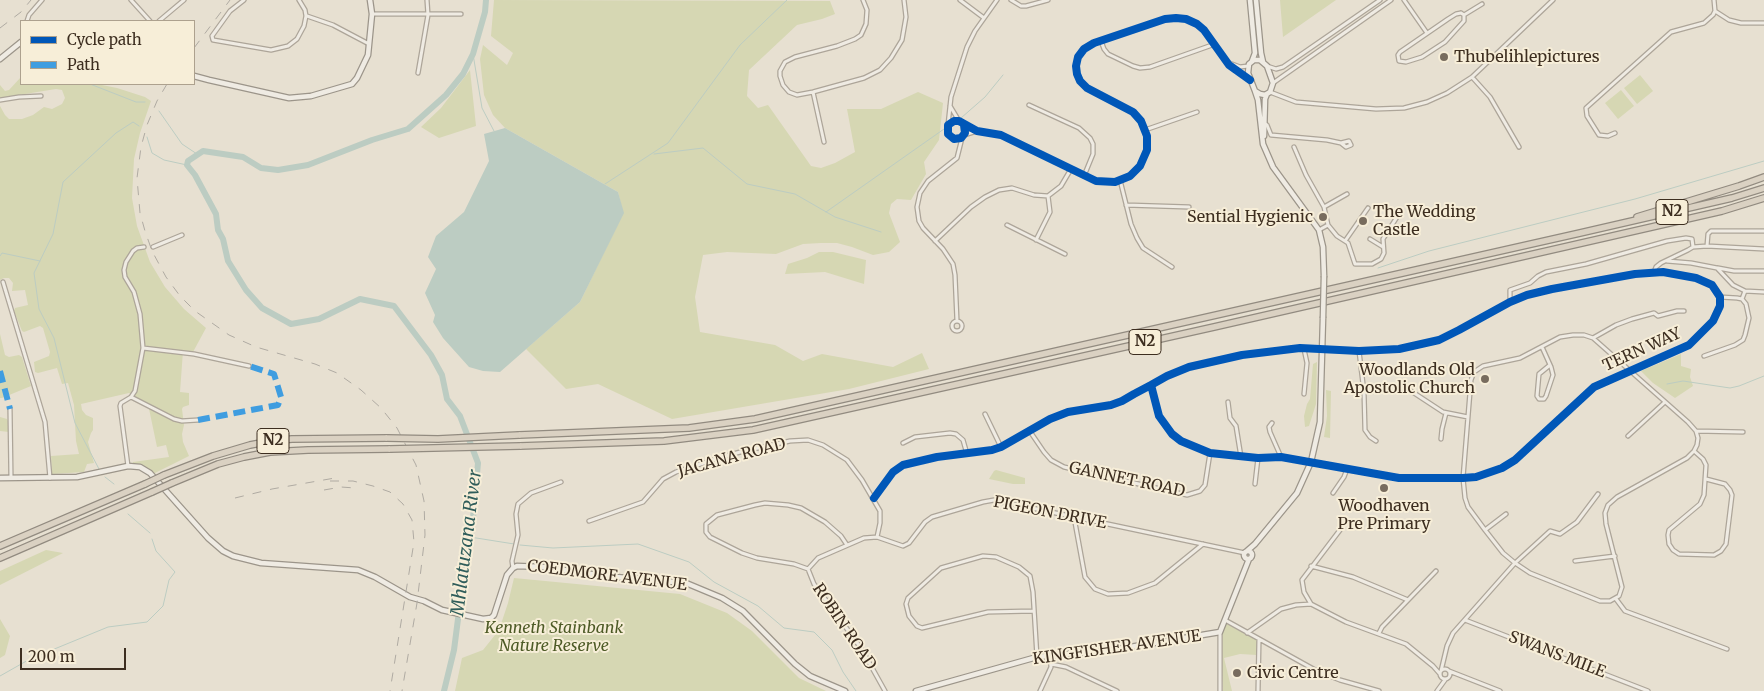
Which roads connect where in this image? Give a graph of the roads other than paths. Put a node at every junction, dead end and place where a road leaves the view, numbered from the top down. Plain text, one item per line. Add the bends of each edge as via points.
1 (42, 0) edge
2 (131, 0) edge
3 (184, 0) edge
4 (244, 0) edge
5 (300, 0) edge
6 (370, 0) edge
7 (427, 0) edge
8 (863, 0) edge
9 (904, 0) edge
10 (960, 0) edge
11 (998, 0) edge
12 (1011, 0) edge
13 (1048, 0) edge
14 (1250, 0) edge
15 (1256, 0) edge
16 (1380, 0) edge
17 (1391, 0) edge
18 (1404, 0) edge
19 (1553, 0) edge
20 (1714, 0) edge
21 (1482, 4) dead end
22 (1715, 10) junction
23 (372, 14) junction
24 (461, 14) dead end
25 (1464, 14) junction
26 (428, 15) junction
27 (306, 16) junction
28 (984, 18) junction
29 (27, 20) edge
30 (149, 20) edge
31 (160, 20) edge
32 (1764, 23) edge
33 (1427, 33) junction
34 (1101, 41) junction
35 (20, 43) edge
36 (370, 44) junction
37 (1215, 44) junction
38 (0, 59) edge
39 (1227, 61) junction
40 (1250, 64) junction
41 (1265, 64) junction
42 (418, 73) dead end
43 (195, 76) edge
44 (1472, 77) junction
45 (1250, 80) junction
46 (1271, 90) junction
47 (1255, 91) junction
48 (812, 92) junction
49 (41, 96) dead end
50 (0, 100) edge
51 (1029, 104) dead end
52 (950, 105) junction
53 (1197, 112) dead end
54 (959, 121) junction
55 (1264, 123) junction
56 (948, 125) junction
57 (964, 125) junction
58 (1146, 130) junction
59 (977, 131) junction
60 (1615, 133) dead end
61 (963, 136) junction
62 (956, 139) junction
63 (824, 142) dead end
64 (1341, 143) dead end
65 (1294, 146) dead end
66 (1519, 147) dead end
67 (960, 148) junction
68 (1266, 152) junction
69 (1071, 169) junction
70 (1084, 176) junction
71 (1764, 177) edge
72 (1120, 180) junction
73 (1764, 188) edge
74 (1347, 194) dead end
75 (1048, 196) junction
76 (1764, 198) edge
77 (1126, 205) junction
78 (1189, 207) dead end
79 (1324, 207) junction
80 (1368, 208) dead end
81 (1397, 217) dead end
82 (1007, 225) dead end
83 (1328, 225) junction
84 (1319, 230) junction
85 (1764, 231) edge
86 (1580, 234) junction
87 (182, 235) dead end
88 (1370, 239) dead end
89 (1036, 240) junction
90 (935, 241) junction
91 (1346, 241) junction
92 (1707, 246) junction
93 (144, 247) dead end
94 (152, 247) dead end
95 (1383, 247) junction
96 (1693, 247) junction
97 (1764, 249) edge
98 (1064, 254) dead end
99 (1665, 261) junction
100 (1172, 267) dead end
101 (1717, 268) junction
102 (1764, 271) edge
103 (1654, 272) junction
104 (3, 282) dead end
105 (1745, 291) junction
106 (1764, 292) edge
107 (1720, 297) junction
108 (1742, 299) junction
109 (1510, 302) junction
110 (1684, 312) dead end
111 (957, 321) dead end
112 (1593, 338) junction
113 (1542, 347) junction
114 (143, 348) junction
115 (1304, 349) junction
116 (1322, 349) junction
117 (1359, 351) junction
118 (1704, 356) dead end
119 (1550, 364) junction
120 (249, 366) dead end
121 (1631, 371) junction
122 (1151, 385) junction
123 (1411, 391) dead end
124 (1304, 394) dead end
125 (131, 397) junction
126 (1228, 402) dead end
127 (1665, 402) junction
128 (10, 409) dead end
129 (1446, 413) junction
130 (986, 414) dead end
131 (1468, 416) junction
132 (198, 420) dead end
133 (1272, 423) dead end
134 (1029, 430) junction
135 (1696, 431) junction
136 (1743, 432) dead end
137 (1628, 436) dead end
138 (1441, 439) dead end
139 (1376, 441) dead end
140 (903, 443) dead end
141 (1001, 447) junction
142 (1694, 451) junction
143 (1210, 453) junction
144 (967, 454) junction
145 (1241, 457) junction
146 (1281, 457) junction
147 (1258, 458) junction
148 (1311, 462) junction
149 (128, 466) junction
150 (1347, 469) junction
151 (0, 478) edge
152 (11, 478) junction
153 (50, 478) junction
154 (1463, 478) junction
155 (1706, 479) junction
156 (562, 482) dead end
157 (1255, 484) dead end
158 (1333, 492) dead end
159 (1598, 494) dead end
160 (874, 498) junction
161 (1506, 514) dead end
162 (1074, 517) junction
163 (589, 521) dead end
164 (1340, 530) dead end
165 (1484, 530) junction
166 (876, 537) junction
167 (1203, 544) junction
168 (1255, 544) junction
169 (847, 545) junction
170 (0, 546) edge
171 (1246, 555) junction
172 (1615, 556) junction
173 (0, 558) edge
174 (1575, 561) dead end
175 (1515, 563) junction
176 (1311, 566) junction
177 (513, 568) junction
178 (808, 569) junction
179 (1436, 571) dead end
180 (1616, 599) junction
181 (1408, 600) junction
182 (1311, 604) junction
183 (1033, 611) junction
184 (1226, 620) junction
185 (1465, 620) junction
186 (1220, 632) junction
187 (1247, 632) junction
188 (1379, 633) junction
189 (1259, 639) junction
190 (1727, 649) dead end
191 (1050, 656) junction
192 (1037, 657) junction
193 (1051, 664) junction
194 (1443, 672) junction
195 (1462, 676) junction
196 (1447, 679) junction
197 (1440, 685) junction
198 (845, 691) edge
199 (885, 691) edge
200 (916, 691) edge
201 (1040, 691) edge
202 (1117, 691) edge
203 (1220, 691) edge
204 (1258, 691) edge
205 (1380, 691) edge
206 (1436, 691) edge
207 (1500, 691) edge
208 (1648, 691) edge

1 - 29 street
2 - 30 street
3 - 31 street
4 - 27 street via 230,11 212,36 213,40 282,49 297,39
5 - 27 street
6 - 23 street
7 - 26 street
8 - 48 street via 868,17 861,35 847,43 791,58 782,66 781,80 788,92 797,95
9 - 48 street via 905,29 897,50 886,64 872,75
10 - 28 street
11 - 28 street
12 - 13 street via 1026,6
14 - 40 street via 1255,52
15 - 41 street
16 - 41 street via 1284,67 1276,69
17 - 46 street
18 - 33 street
19 - 44 street
20 - 22 street
21 - 25 street
22 - 32 street via 1734,22
22 - 60 street via 1704,22 1671,32 1586,108 1587,116 1599,135
23 - 26 street
23 - 36 street
24 - 26 street
25 - 33 street via 1455,15
25 - 33 street via 1462,25 1442,45 1422,57 1399,61 1399,54
26 - 42 street
27 - 36 street via 333,25
28 - 52 street via 967,47
34 - 37 street via 1176,18 1197,24
34 - 37 street via 1108,54 1140,68
34 - 58 street via 1087,46 1079,54 1078,78 1087,88 1133,112
35 - 38 street
36 - 43 street via 363,67 352,84 311,96 277,96
37 - 39 street
39 - 40 street via 1237,66
39 - 45 street
40 - 41 street via 1260,60
40 - 45 street
41 - 46 street
44 - 46 street via 1438,98 1394,109 1301,103
44 - 66 street via 1490,97
45 - 47 street
46 - 47 street via 1262,95
46 - 55 street via 1265,99
47 - 68 street
48 - 63 street
49 - 50 street
51 - 70 street via 1079,128 1090,138 1093,154
52 - 54 street
52 - 56 street
53 - 58 street
54 - 56 street
54 - 57 street
55 - 64 street via 1271,134
55 - 68 street
56 - 62 street via 948,134
57 - 59 street
57 - 61 street
58 - 72 street via 1148,144 1143,161 1133,173
59 - 61 street
59 - 69 street via 1001,135
61 - 62 street
61 - 67 street
62 - 67 street
65 - 79 street
67 - 90 street via 954,162 924,186 917,202 919,222
68 - 84 street via 1278,176
69 - 70 street
69 - 75 street via 1061,186
70 - 72 street via 1099,182
71 - 86 highway
72 - 77 street
73 - 86 highway, N2
74 - 79 street
75 - 89 street via 1050,212
75 - 90 street via 1012,188 999,190 978,201
76 - 173 highway, N2, bridge via 1722,211 1336,300 753,430 664,441 308,450 244,457 172,483
77 - 78 street
77 - 100 street via 1140,243
79 - 83 street
80 - 91 street
81 - 95 street via 1383,239
82 - 89 street
83 - 84 street
83 - 91 street
84 - 116 street, bridge via 1324,247
85 - 92 street via 1711,231
86 - 170 highway, N2, bridge via 755,419 689,428 438,439 271,441 231,450 164,475
87 - 94 street
88 - 95 street
89 - 98 street
90 - 111 street via 952,264
91 - 95 street via 1355,264 1377,262 1383,256
92 - 96 street
92 - 97 street
93 - 114 street via 133,251 124,270 140,314
96 - 99 street
96 - 109 street via 1692,238 1677,240 1546,272 1530,283 1510,290
99 - 101 street
99 - 103 street
101 - 102 street
101 - 105 street via 1733,285
103 - 107 street via 1703,280 1715,288
103 - 109 street via 1552,289
104 - 153 street via 45,422
105 - 106 street
105 - 108 street
107 - 108 street
107 - 121 street, TERN WAY via 1718,314 1695,340
108 - 118 street via 1749,312 1743,340
109 - 117 street via 1428,343 1388,351
110 - 112 street via 1658,316 1654,313 1623,322
112 - 113 street via 1579,334 1566,336
112 - 121 street
113 - 119 street
113 - 131 street via 1520,358 1475,370
114 - 120 street via 194,354
114 - 125 street
115 - 116 street
115 - 122 street via 1234,357 1189,368
115 - 124 street via 1307,363
116 - 117 street
116 - 148 street via 1320,422
117 - 139 street via 1365,427
119 - 119 street via 1552,378 1546,396 1539,399 1539,374
121 - 127 street
121 - 154 street, TERN WAY via 1590,390 1508,464 1484,475
122 - 134 street via 1122,401 1068,412
122 - 143 street, TERN WAY via 1159,416 1172,434 1186,444
123 - 129 street
125 - 132 street via 174,419
125 - 149 street via 120,406
126 - 145 street
127 - 135 street
127 - 137 street
128 - 152 street
129 - 131 street
129 - 138 street
130 - 141 street
131 - 154 street
133 - 146 street via 1270,432
134 - 141 street
134 - 143 street, GANNET ROAD via 1051,460 1064,467 1187,495 1200,492 1205,485
135 - 136 street
135 - 142 street via 1698,442
140 - 144 street via 915,437 956,434 963,440
141 - 144 street
142 - 155 street via 1705,462
142 - 172 street via 1610,502 1605,518
143 - 145 street, TERN WAY
144 - 160 street via 903,465 892,472
145 - 147 street, TERN WAY
146 - 147 street, TERN WAY
146 - 148 street, TERN WAY
147 - 157 street
148 - 150 street, TERN WAY
148 - 168 street via 1297,493
149 - 153 street via 77,477
149 - 177 street via 140,467 150,473 208,538 233,556 261,563 358,570 449,612 483,620 494,615 507,575
150 - 154 street, TERN WAY via 1399,478
150 - 158 street
151 - 152 street
152 - 153 street
154 - 165 street via 1466,503
155 - 155 street via 1701,502 1669,530 1669,544 1679,554 1714,555 1726,544 1732,495 1725,484
156 - 177 street via 531,493 518,504
159 - 175 street via 1577,522 1560,534 1550,531
160 - 163 street, JACANA ROAD via 847,460 823,445 799,440 722,457 676,472 663,479 643,502
160 - 166 street via 881,516
161 - 165 street
162 - 166 street, PIGEON DRIVE via 989,500 932,517 910,543 903,546
162 - 167 street, PIGEON DRIVE
162 - 167 street via 1085,577 1095,589 1108,594 1128,593 1154,583
164 - 176 street
165 - 175 street
166 - 169 street, ROBIN ROAD
167 - 171 street, PIGEON DRIVE
168 - 171 street
168 - 171 street via 1252,553
169 - 178 street, ROBIN ROAD via 818,558
169 - 178 street via 825,522 801,508 788,505 755,505 717,515 706,524 710,537 742,553
171 - 184 street, KINGFISHER AVENUE via 1246,566
172 - 174 street
172 - 180 street via 1622,587
175 - 180 street via 1530,573 1600,601
175 - 185 street
176 - 181 street via 1353,577
176 - 182 street via 1302,583
177 - 198 street, COEDMORE AVENUE via 542,567 696,587 743,611 810,676
178 - 199 street, ROBIN ROAD via 814,584 861,648
179 - 181 street
180 - 190 street via 1625,611
181 - 188 street
182 - 187 street via 1281,610
182 - 188 street via 1346,622
183 - 183 street via 1030,576 1019,567 990,556 941,568 908,598 906,604 909,616 922,628 988,612
183 - 192 street
184 - 186 street, KINGFISHER AVENUE
184 - 187 street
185 - 194 street via 1450,638
185 - 208 street, SWANS MILE
186 - 191 street, KINGFISHER AVENUE via 1112,650
186 - 203 street
187 - 189 street
188 - 194 street via 1406,644
189 - 204 street
189 - 205 street via 1317,671
191 - 192 street, KINGFISHER AVENUE
191 - 193 street
192 - 200 street, KINGFISHER AVENUE
193 - 201 street
193 - 202 street via 1066,666
194 - 195 street
194 - 196 street
194 - 196 street via 1450,674
194 - 197 street
195 - 196 street
195 - 207 street
196 - 197 street
197 - 206 street

